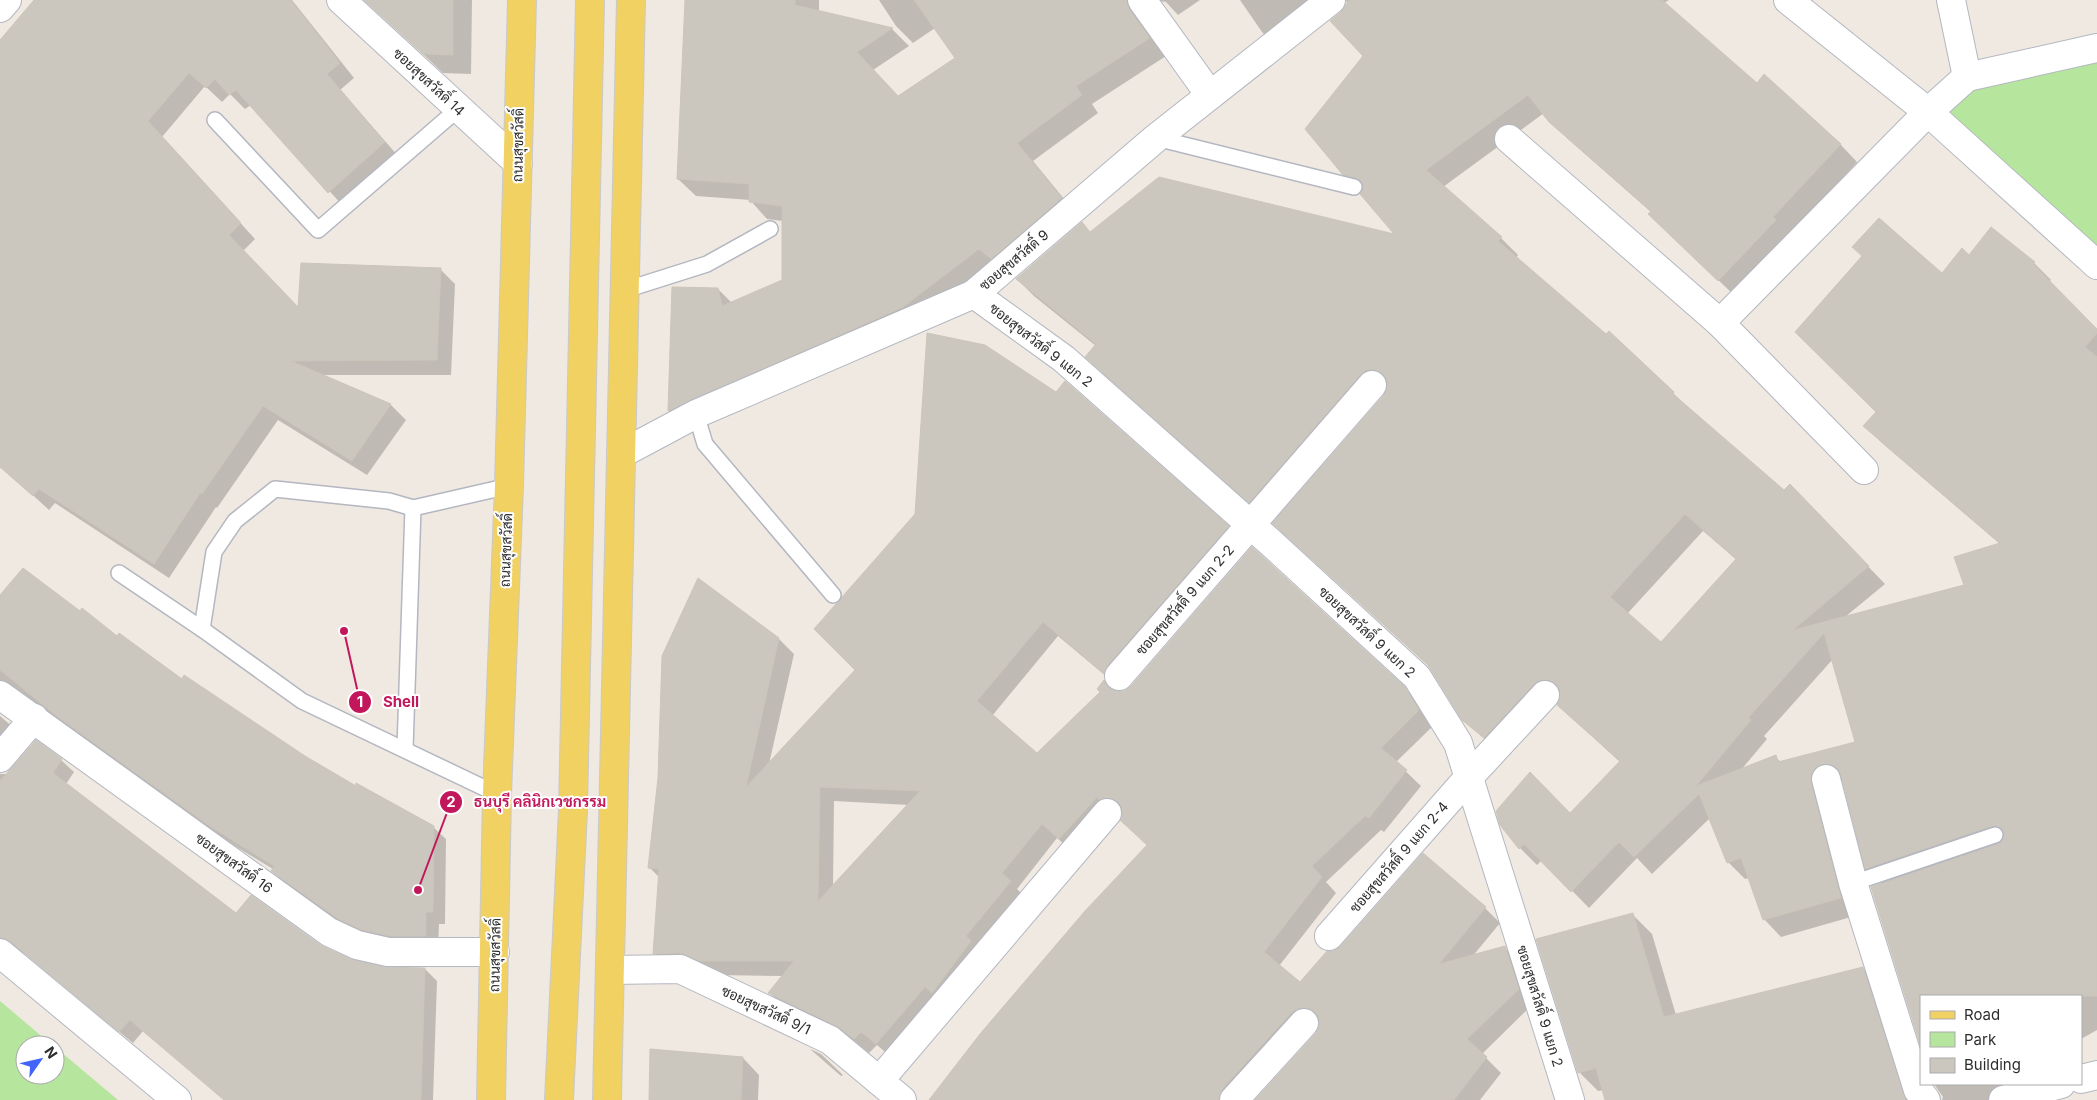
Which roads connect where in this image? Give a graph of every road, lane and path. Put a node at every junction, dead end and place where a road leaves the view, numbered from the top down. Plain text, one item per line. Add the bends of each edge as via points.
1 (7, 0) edge
2 (340, 0) edge
3 (522, 0) edge
4 (590, 0) edge
5 (631, 0) edge
6 (1142, 0) edge
7 (1331, 0) edge
8 (1788, 0) edge
9 (1951, 0) edge
10 (0, 8) edge
11 (2097, 48) edge
12 (1968, 77) junction
13 (1210, 95) junction
14 (458, 109) junction
15 (1928, 112) junction
16 (215, 120) dead end
17 (1156, 138) junction
18 (1508, 139) dead end
19 (518, 163) junction
20 (1354, 187) dead end
21 (770, 229) dead end
22 (2097, 265) edge
23 (625, 290) junction
24 (974, 294) junction
25 (1720, 323) junction
26 (1372, 385) dead end
27 (696, 414) junction
28 (621, 454) junction
29 (1864, 470) dead end
30 (509, 486) junction
31 (413, 508) junction
32 (1250, 525) junction
33 (118, 573) dead end
34 (834, 594) dead end
35 (202, 629) junction
36 (1119, 676) dead end
37 (0, 695) edge
38 (1546, 695) dead end
39 (34, 718) junction
40 (405, 749) junction
41 (0, 758) edge
42 (1469, 777) junction
43 (1826, 779) dead end
44 (497, 794) junction
45 (1107, 813) dead end
46 (1995, 835) dead end
47 (1853, 882) junction
48 (1329, 936) dead end
49 (495, 952) junction
50 (0, 953) edge
51 (610, 970) junction
52 (1304, 1023) dead end
53 (2097, 1075) edge
54 (2082, 1079) edge
55 (879, 1081) junction
56 (2056, 1085) edge
57 (176, 1100) edge
58 (490, 1100) edge
59 (559, 1100) edge
60 (607, 1100) edge
61 (902, 1100) edge
62 (1234, 1100) edge
63 (1570, 1100) edge
64 (1926, 1100) edge
65 (2002, 1100) edge

1 - 10 street
2 - 14 street, ซอยสุขสวัสดิ์ 14
3 - 19 main road, ถนนสุขสวัสดิ์
4 - 59 main road via 573,810
5 - 23 main road
6 - 13 street
7 - 13 street, ซอยสุขสวัสดิ์ 9
8 - 15 street
9 - 12 street
11 - 12 street
12 - 15 street
13 - 17 street, ซอยสุขสวัสดิ์ 9
14 - 16 lane via 318,230
14 - 19 street, ซอยสุขสวัสดิ์ 14
15 - 22 street
15 - 25 street
17 - 20 lane
17 - 24 street, ซอยสุขสวัสดิ์ 9
18 - 25 street
19 - 30 main road, ถนนสุขสวัสดิ์
21 - 23 lane via 707,264
23 - 28 main road
24 - 27 street, ซอยสุขสวัสดิ์ 9
24 - 32 street, ซอยสุขสวัสดิ์ 9 แยก 2 via 1064,359
25 - 29 street
26 - 32 street, ซอยสุขสวัสดิ์ 9 แยก 2-2
27 - 28 street, ซอยสุขสวัสดิ์ 9
27 - 34 lane via 706,444
28 - 51 main road
30 - 31 lane
30 - 44 main road, ถนนสุขสวัสดิ์
31 - 35 lane via 389,501 276,489 234,521 214,552
31 - 40 lane
32 - 36 street, ซอยสุขสวัสดิ์ 9 แยก 2-2
32 - 42 street, ซอยสุขสวัสดิ์ 9 แยก 2 via 1417,677 1458,743
33 - 35 lane
35 - 40 lane via 302,701
37 - 39 street, ซอยสุขสวัสดิ์ 16
38 - 42 street, ซอยสุขสวัสดิ์ 9 แยก 2-4
39 - 41 street
39 - 49 street, ซอยสุขสวัสดิ์ 16 via 329,932 357,945 388,952
40 - 44 lane
42 - 48 street, ซอยสุขสวัสดิ์ 9 แยก 2-4
42 - 63 street, ซอยสุขสวัสดิ์ 9 แยก 2
43 - 47 street
44 - 49 main road, ถนนสุขสวัสดิ์
45 - 55 street
46 - 47 lane
47 - 64 street via 1918,1090
49 - 58 main road, ถนนสุขสวัสดิ์
50 - 57 street
51 - 55 street, ซอยสุขสวัสดิ์ 9/1 via 680,969 830,1040
51 - 60 main road
52 - 62 street
53 - 54 street
55 - 61 street, ซอยสุขสวัสดิ์ 9/1
56 - 65 street

